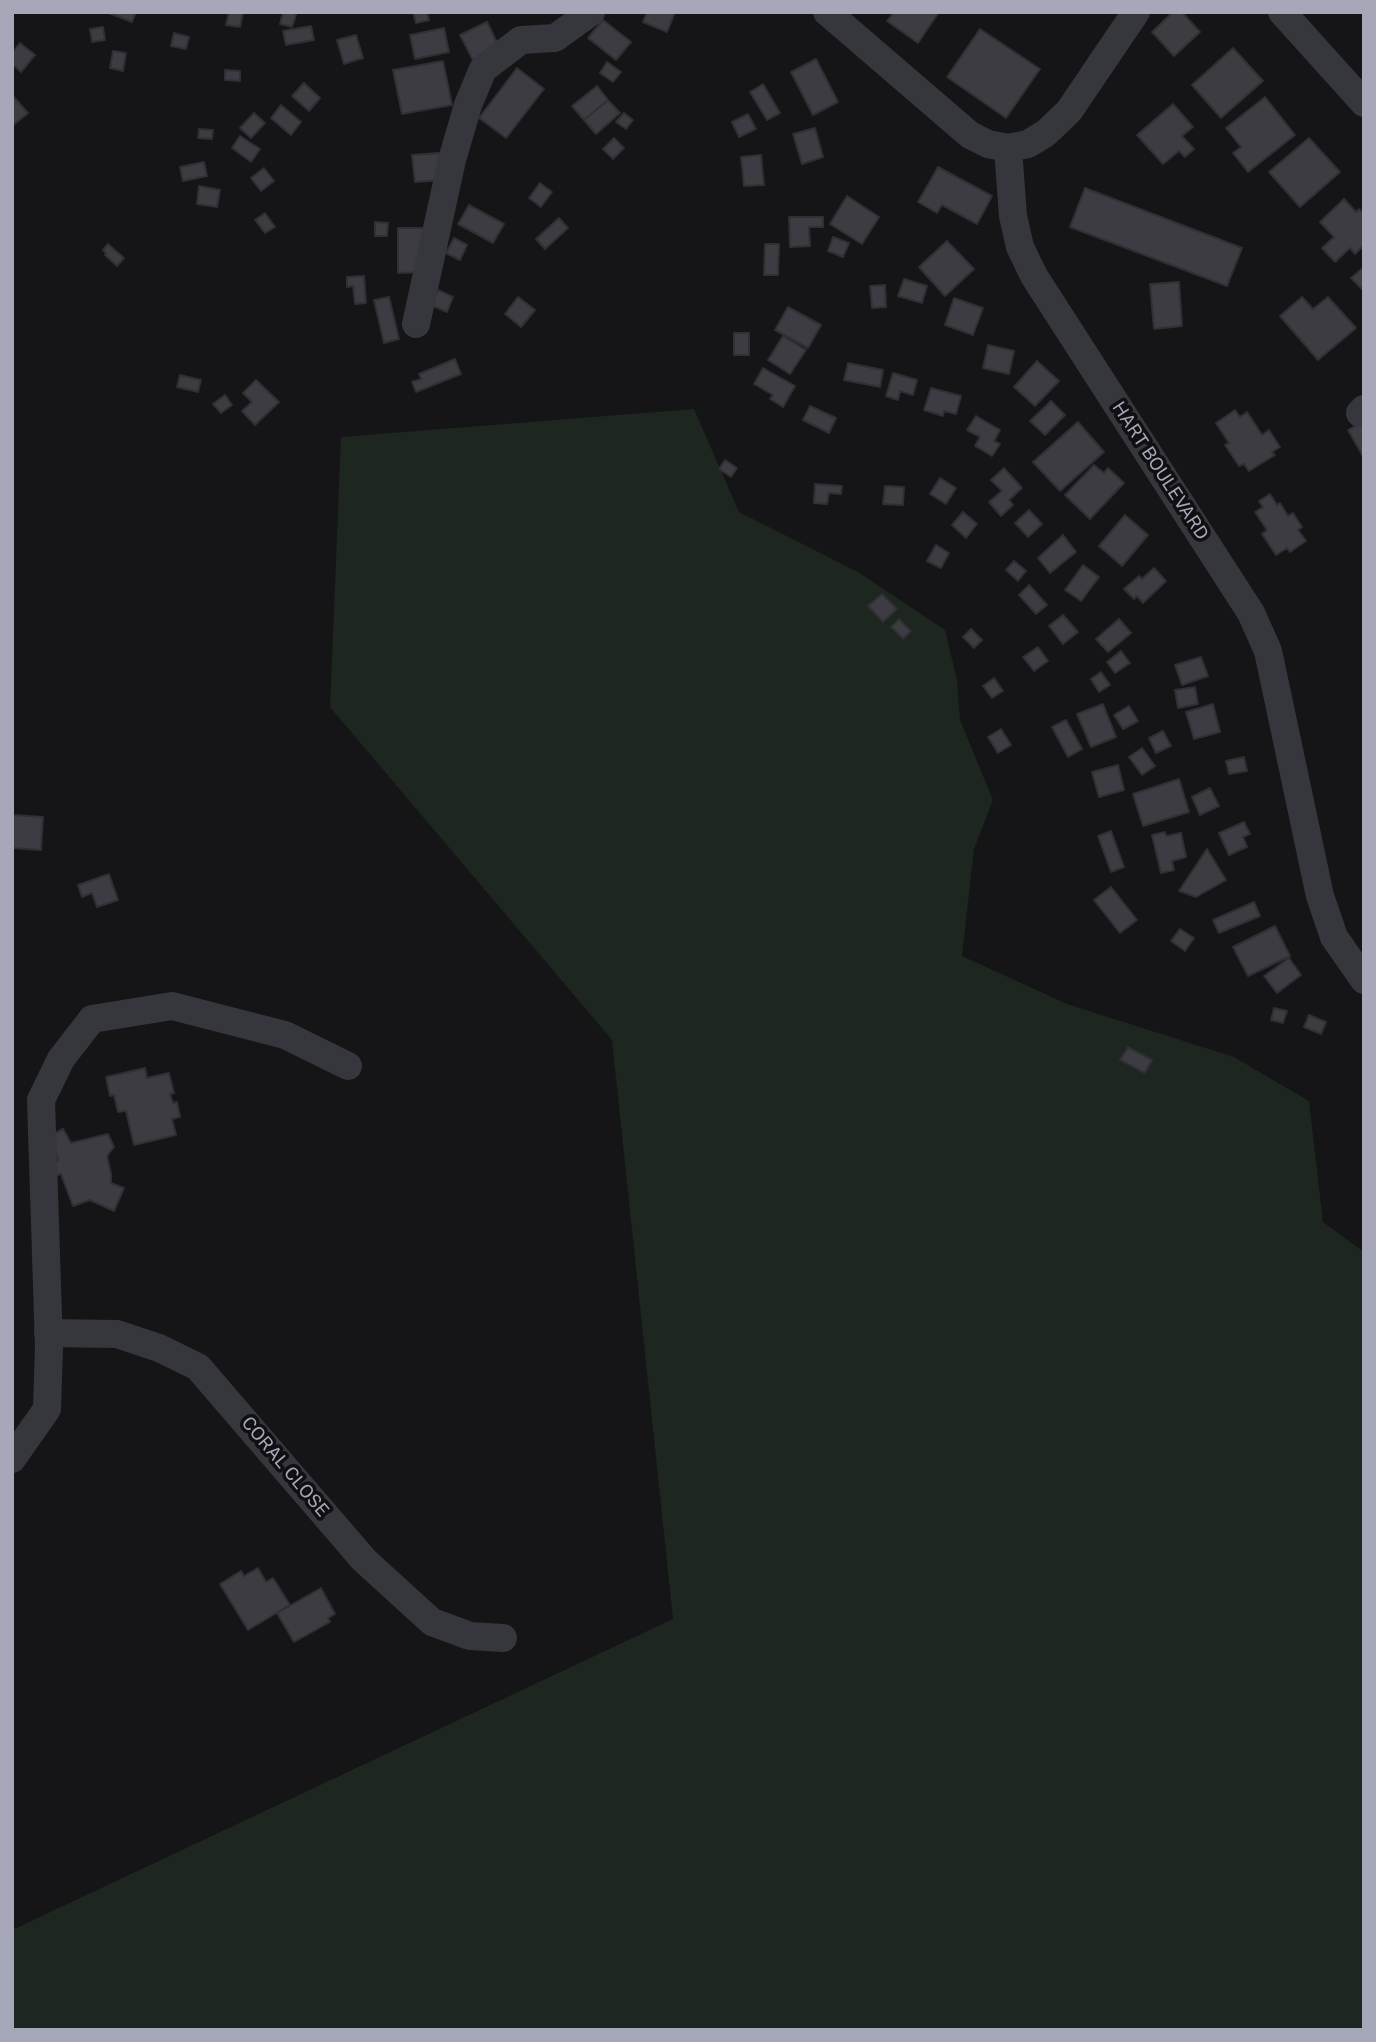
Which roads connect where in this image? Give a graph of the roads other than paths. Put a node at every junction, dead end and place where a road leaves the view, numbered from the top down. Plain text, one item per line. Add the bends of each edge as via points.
1 (591, 12) edge
2 (827, 12) edge
3 (1136, 12) edge
4 (1282, 12) edge
5 (1364, 103) edge
6 (1008, 148) junction
7 (416, 324) dead end
8 (1364, 980) edge
9 (348, 1066) dead end
10 (48, 1333) junction
11 (12, 1459) edge
12 (503, 1638) dead end

1 - 7 street via 555,38 521,40 483,69 452,160
2 - 6 street via 970,135
3 - 6 street via 1069,111 1028,144
4 - 5 street
6 - 8 street, HART BOULEVARD via 1013,215 1020,247 1034,276 1251,613 1268,651 1320,896 1334,937
9 - 10 street via 285,1035 172,1006 92,1019 61,1059 41,1100
10 - 11 street via 47,1409
10 - 12 street, CORAL CLOSE via 117,1334 198,1367 364,1560 432,1622 470,1636

